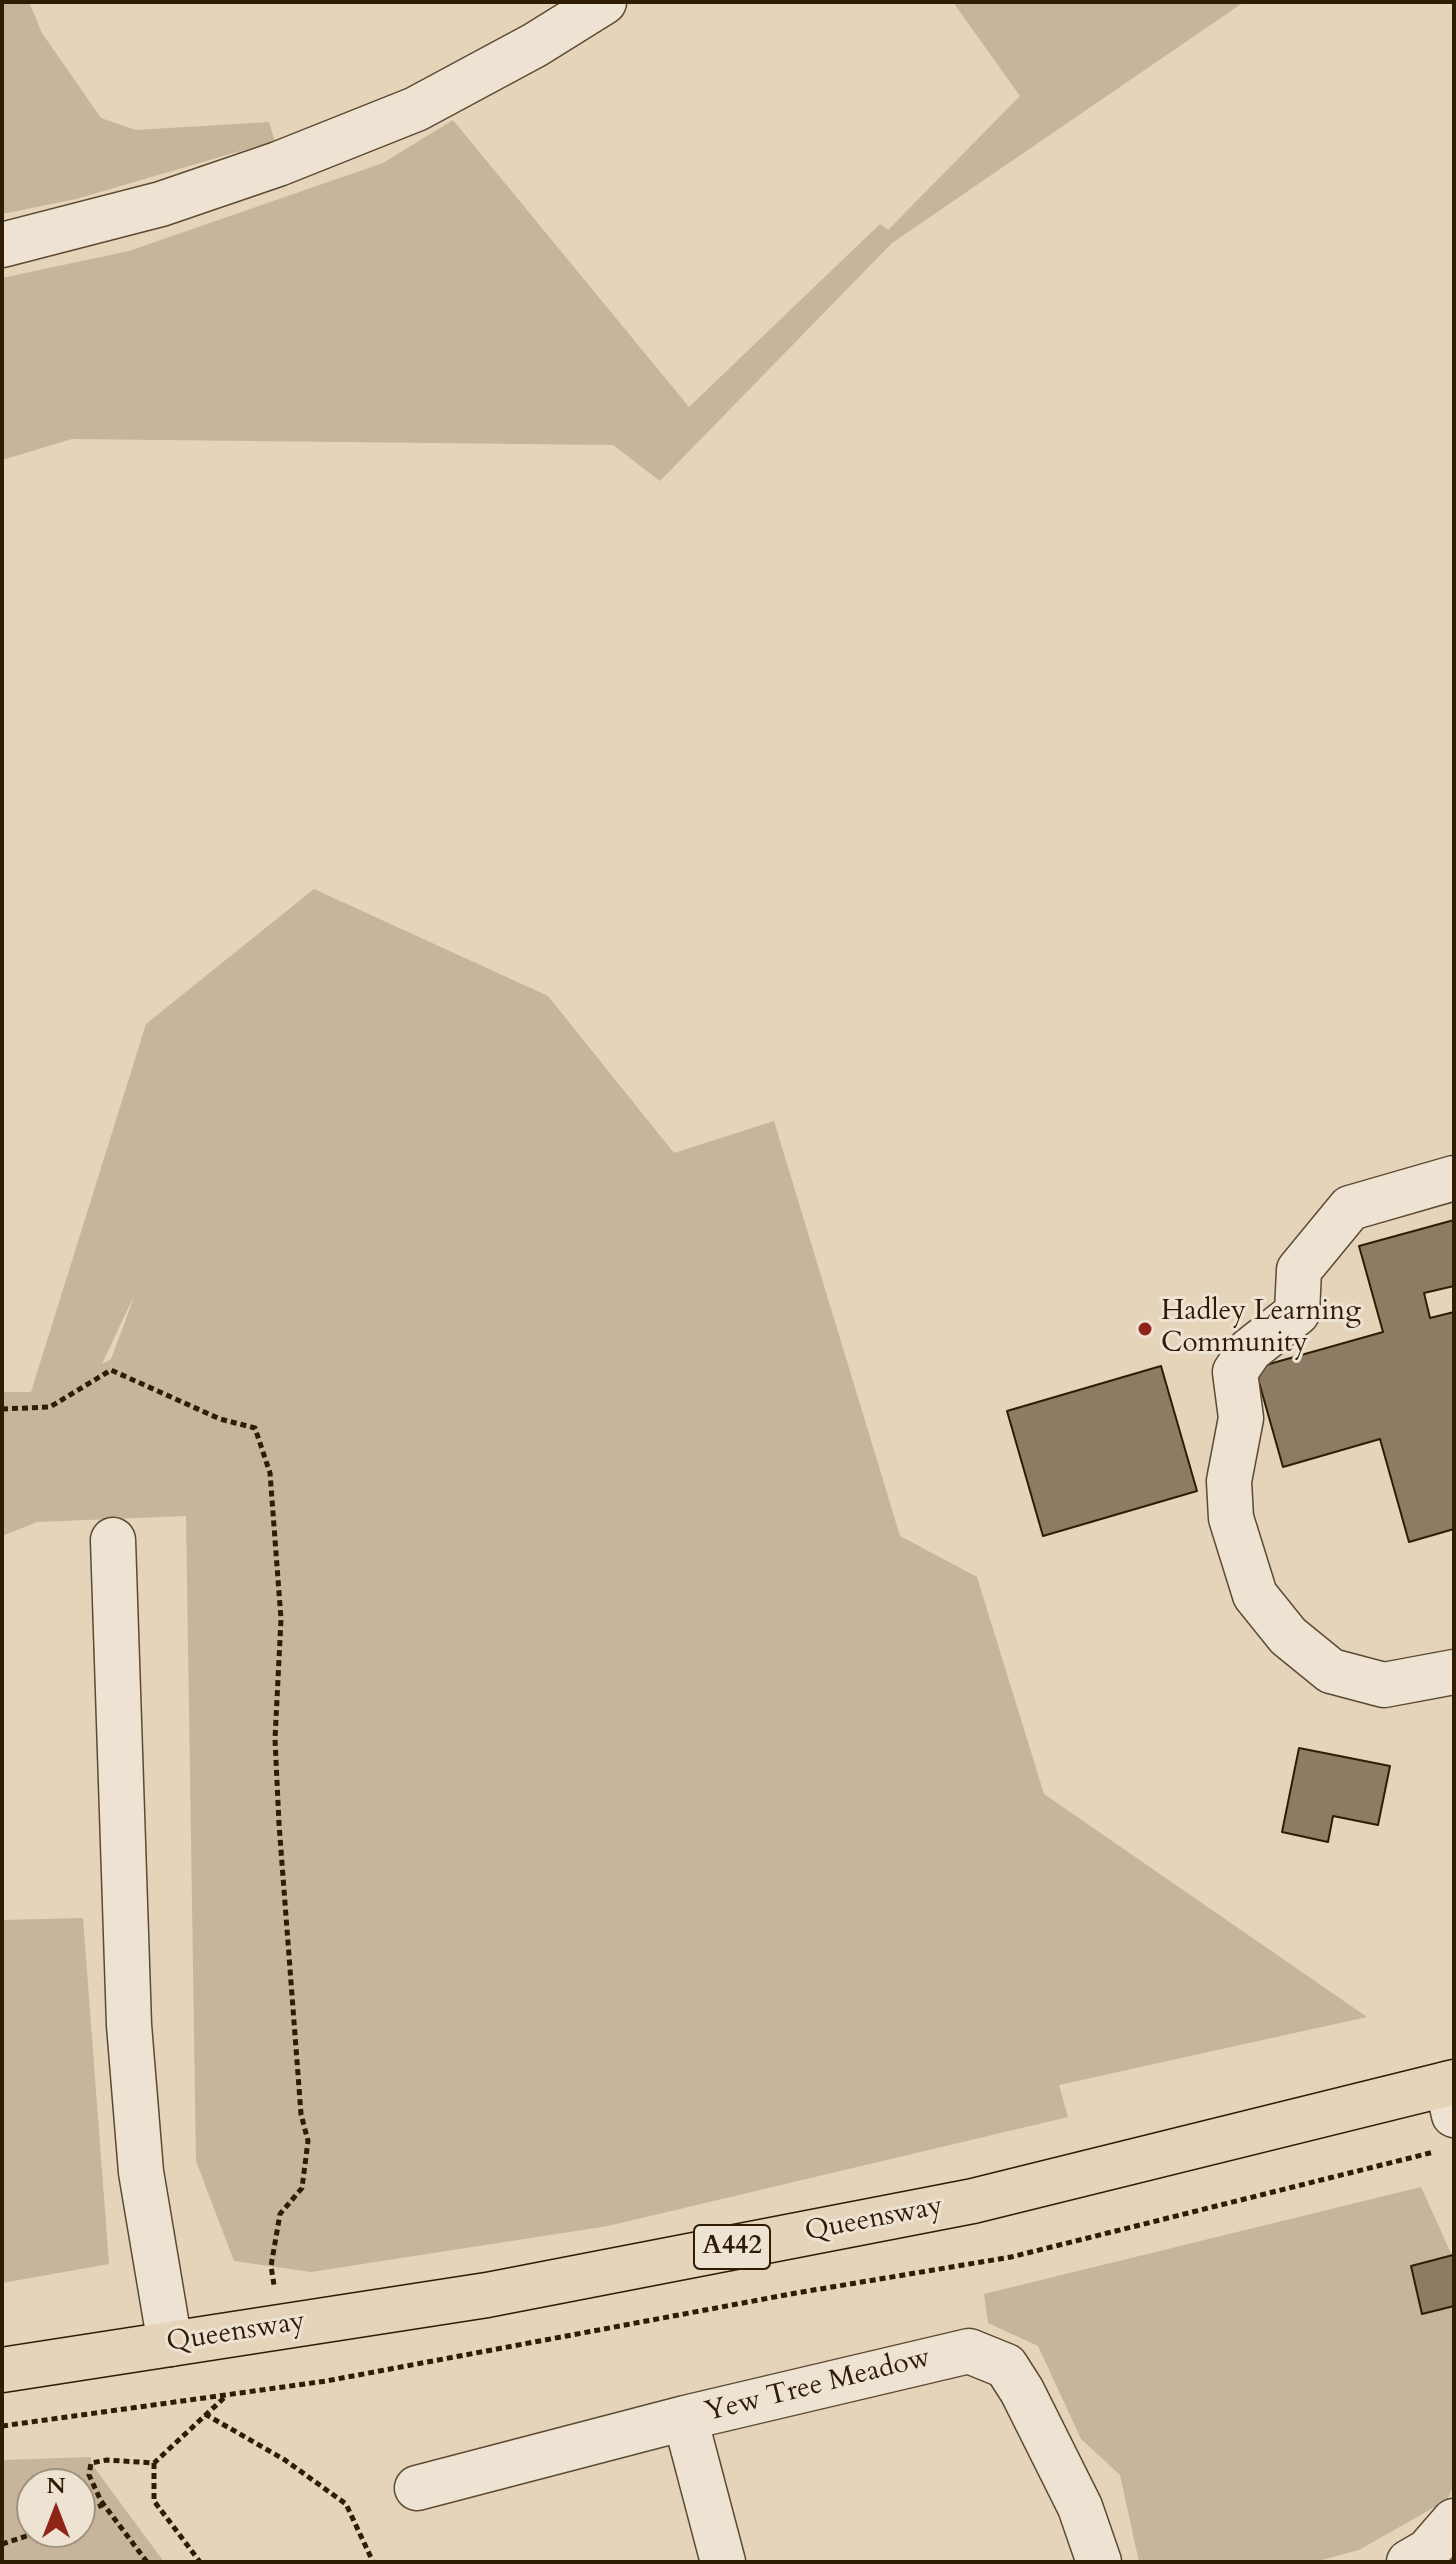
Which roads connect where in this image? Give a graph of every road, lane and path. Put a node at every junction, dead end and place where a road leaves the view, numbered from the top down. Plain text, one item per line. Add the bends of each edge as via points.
1 (604, 2) edge
2 (2, 245) edge
3 (1454, 1178) edge
4 (2, 1409) edge
5 (113, 1540) dead end
6 (1454, 1672) edge
7 (1449, 2108) edge
8 (280, 2326) junction
9 (170, 2344) junction
10 (2, 2370) edge
11 (226, 2396) junction
12 (205, 2414) junction
13 (685, 2418) junction
14 (2, 2426) edge
15 (154, 2463) junction
16 (417, 2488) dead end
17 (104, 2504) junction
18 (96, 2508) edge
19 (1454, 2521) edge
20 (147, 2562) edge
21 (200, 2562) edge
22 (373, 2562) edge
23 (723, 2562) edge
24 (1099, 2562) edge
25 (1409, 2562) edge

1 - 2 street via 416,109 161,204
3 - 6 street via 1350,1208 1299,1270 1297,1313 1250,1350 1235,1372 1241,1418 1229,1481 1231,1518 1255,1595 1288,1636 1331,1671 1384,1685
4 - 8 path via 50,1407 111,1370 220,1419 255,1428 270,1473 281,1619 275,1739 279,1824 301,2114 308,2141 302,2188 280,2214 271,2266
5 - 9 street via 129,2025 141,2172
7 - 8 main road, Queensway / A442 via 487,2295
7 - 11 path via 1011,2257
8 - 9 main road, Queensway / A442
9 - 10 main road, Queensway / A442
11 - 12 path
11 - 14 path
12 - 15 path
12 - 22 path via 285,2460 346,2504
13 - 16 street, Yew Tree Meadow
13 - 23 street
13 - 24 street, Yew Tree Meadow via 949,2354 986,2355 1006,2366 1022,2391 1080,2507
15 - 17 path via 91,2463 89,2475
15 - 21 path via 154,2501
17 - 18 path
17 - 20 path
19 - 25 street via 1428,2551

